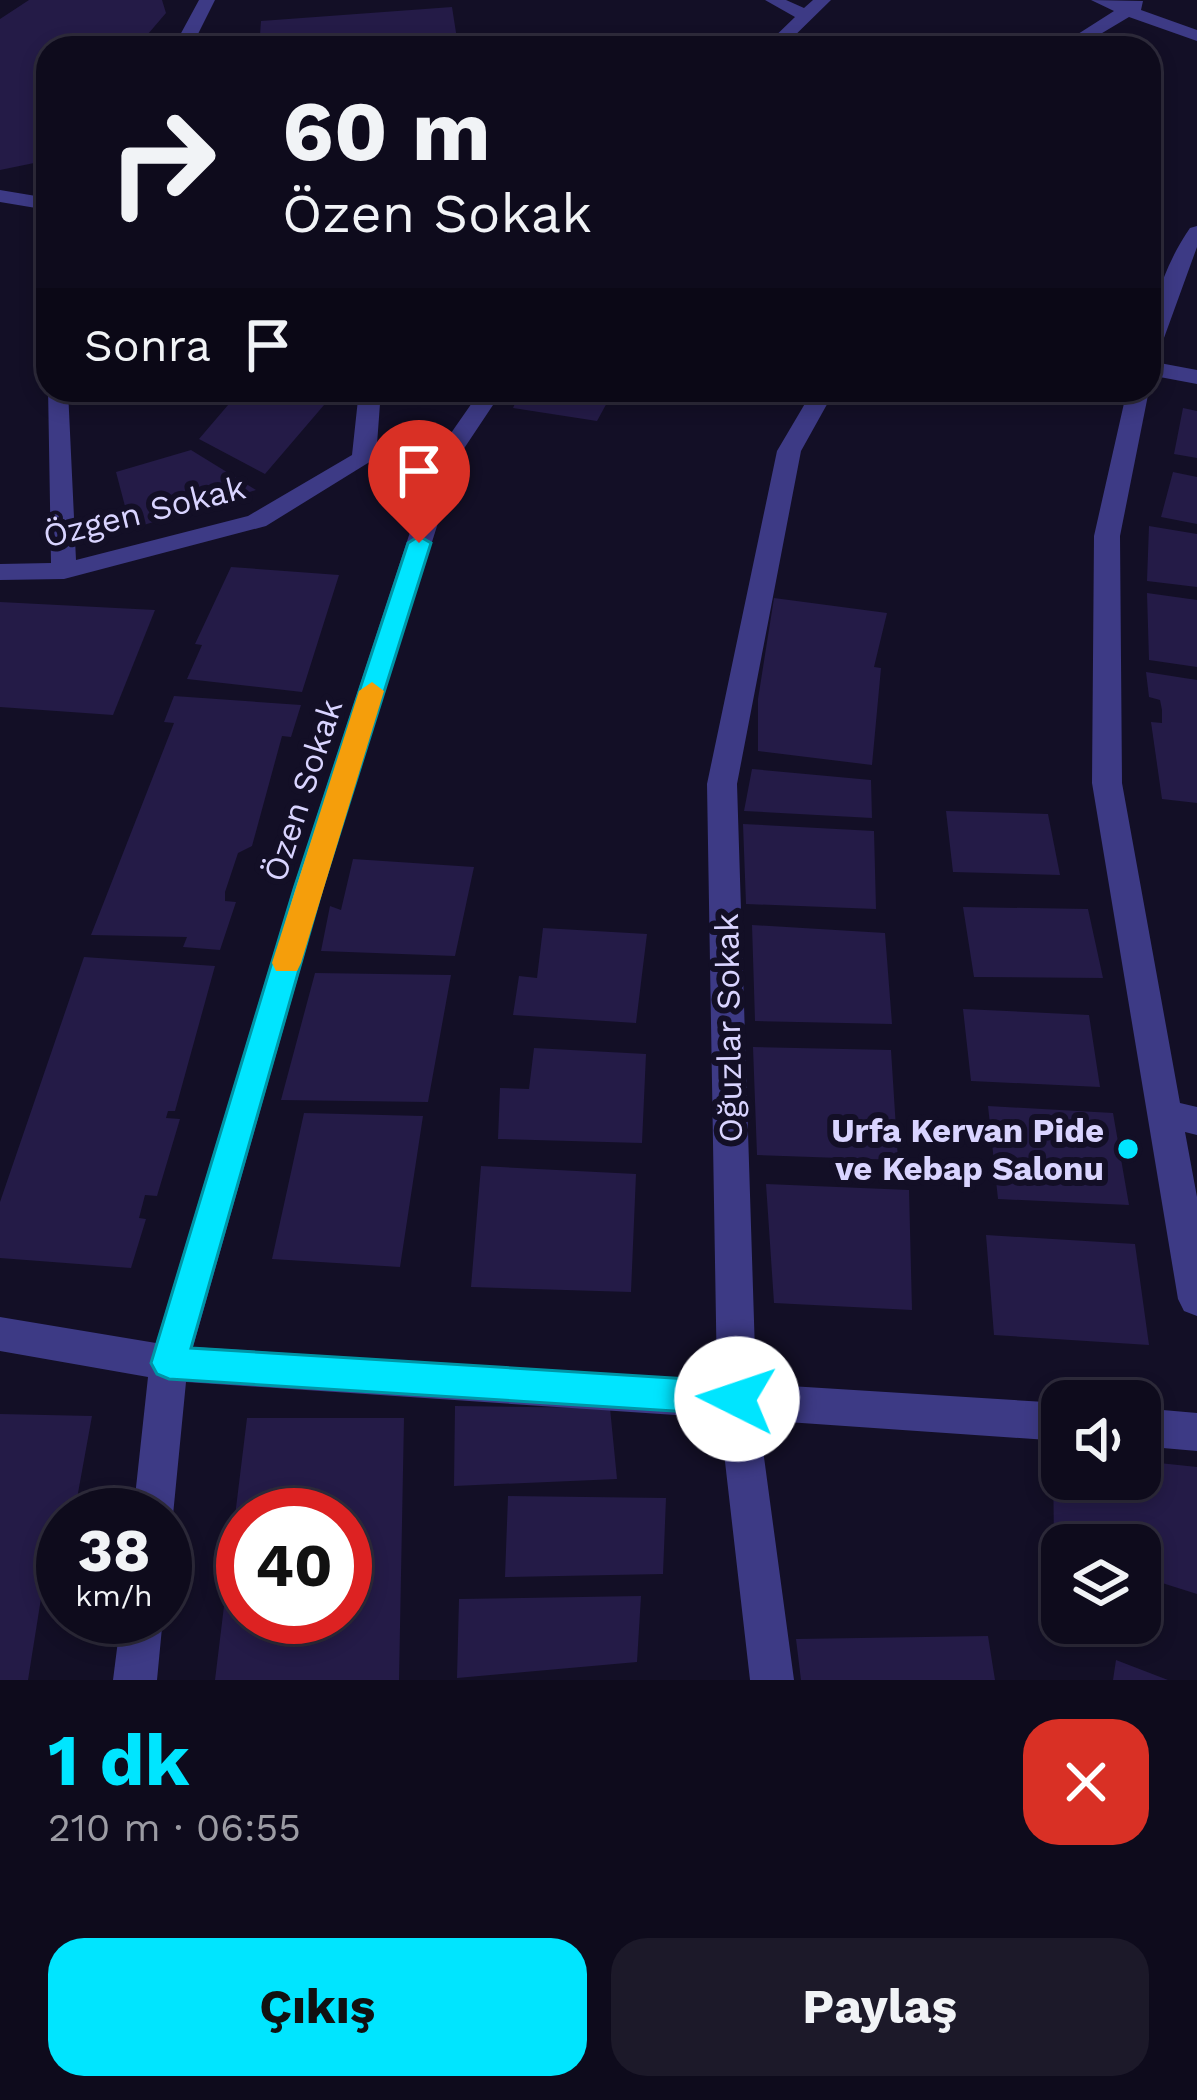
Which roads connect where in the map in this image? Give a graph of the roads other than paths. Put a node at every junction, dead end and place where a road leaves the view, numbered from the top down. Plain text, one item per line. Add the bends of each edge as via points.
1 (208, 0) edge
2 (773, 0) edge
3 (823, 0) edge
4 (1099, 0) edge
5 (1154, 0) edge
6 (1124, 9) junction
7 (803, 14) junction
8 (188, 36) edge
9 (783, 36) edge
10 (1083, 36) edge
11 (1197, 36) edge
12 (0, 196) edge
13 (36, 202) edge
14 (1197, 232) edge
15 (1161, 316) edge
16 (1161, 370) edge
17 (1197, 377) edge
18 (57, 402) edge
19 (369, 402) edge
20 (484, 402) edge
21 (817, 402) edge
22 (1135, 402) edge
23 (64, 571) junction
24 (0, 572) edge
25 (1180, 1117) edge
26 (1197, 1299) edge
27 (0, 1334) edge
28 (169, 1363) junction
29 (737, 1399) junction
30 (1041, 1421) edge
31 (1161, 1429) edge
32 (1197, 1432) edge
33 (156, 1488) edge
34 (139, 1644) edge
35 (135, 1680) edge
36 (772, 1680) edge

1 - 8 street
2 - 7 street
3 - 7 street
4 - 6 street
5 - 6 street
6 - 10 street
6 - 11 street
7 - 9 street
12 - 13 street
14 - 15 street
16 - 17 street
18 - 23 street
19 - 23 street, Özgen Sokak via 364,458 257,521
20 - 28 street, Özen Sokak via 447,456 308,889
21 - 29 street, Oğuzlar Sokak via 789,451 722,784
22 - 25 street via 1107,536 1107,783
23 - 24 street, Özgen Sokak
25 - 26 street
27 - 28 street
28 - 29 street
28 - 33 street, Özen Sokak
29 - 30 street
29 - 36 street, Oğuzlar Sokak
31 - 32 street
34 - 35 street

